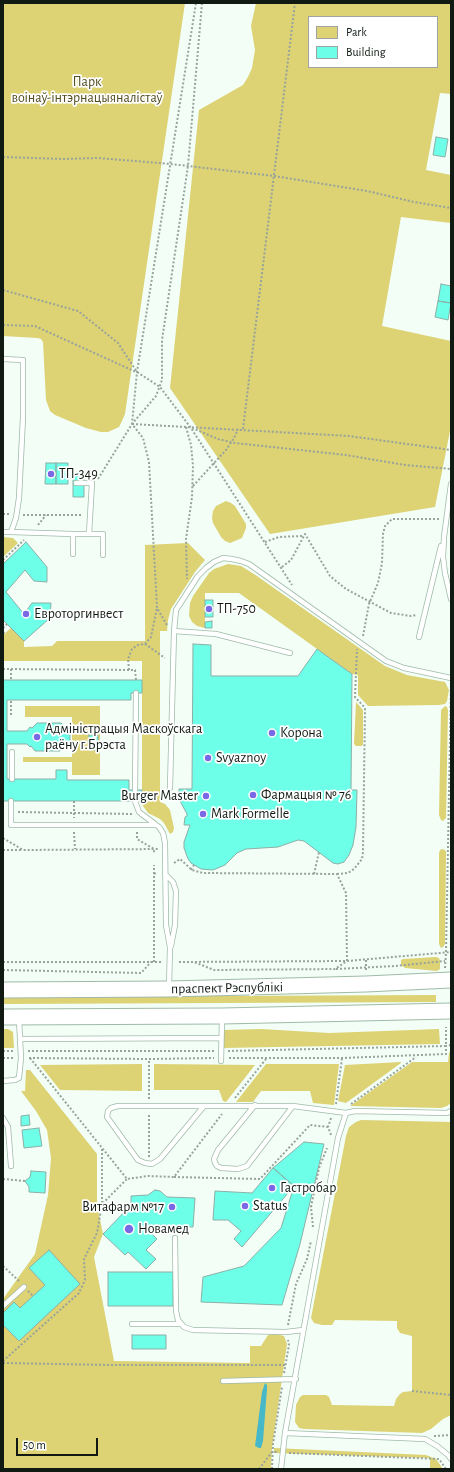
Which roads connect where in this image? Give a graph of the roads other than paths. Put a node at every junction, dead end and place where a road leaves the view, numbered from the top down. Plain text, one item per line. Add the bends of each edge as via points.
1 (3, 359) edge
2 (76, 483) dead end
3 (451, 484) edge
4 (3, 532) edge
5 (11, 532) junction
6 (73, 534) junction
7 (89, 534) junction
8 (444, 537) junction
9 (73, 554) dead end
10 (103, 555) dead end
11 (451, 599) edge
12 (174, 634) junction
13 (420, 637) dead end
14 (290, 653) dead end
15 (451, 678) edge
16 (136, 693) dead end
17 (12, 752) dead end
18 (12, 779) dead end
19 (170, 788) dead end
20 (135, 790) dead end
21 (11, 801) dead end
22 (135, 801) dead end
23 (156, 825) junction
24 (165, 874) junction
25 (170, 947) junction
26 (448, 975) edge
27 (169, 989) junction
28 (3, 990) edge
29 (451, 1011) edge
30 (222, 1016) junction
31 (3, 1017) edge
32 (19, 1017) junction
33 (20, 1038) junction
34 (221, 1038) junction
35 (221, 1060) road end
36 (3, 1081) edge
37 (255, 1105) junction
38 (204, 1106) junction
39 (293, 1106) junction
40 (451, 1112) edge
41 (346, 1113) junction
42 (3, 1118) edge
43 (11, 1166) dead end
44 (176, 1238) dead end
45 (24, 1286) dead end
46 (3, 1306) edge
47 (132, 1324) dead end
48 (180, 1324) junction
49 (303, 1330) junction
50 (296, 1379) junction
51 (223, 1380) dead end
52 (285, 1432) junction
53 (451, 1459) edge
54 (281, 1469) edge

1 - 5 lane via 23,360 19,498
2 - 7 lane via 92,483
3 - 8 lane
4 - 5 lane
5 - 6 lane
6 - 7 lane
6 - 9 lane
7 - 10 lane via 103,534
8 - 11 lane via 443,557
8 - 13 lane
12 - 14 lane via 216,634
12 - 15 lane via 176,610 206,568 223,558 241,560 378,656 396,665
12 - 19 lane
16 - 20 lane
17 - 18 lane
21 - 23 lane via 11,825
22 - 23 lane via 139,812
23 - 24 lane via 164,833
24 - 25 lane via 166,924
24 - 25 lane via 173,882 176,891 175,925
25 - 27 lane
26 - 27 highway, праспект Рэспублікі via 366,984
27 - 28 highway, праспект Рэспублікі
29 - 30 highway, праспект Рэспублікі
30 - 32 highway, праспект Рэспублікі
30 - 34 lane
31 - 32 highway, праспект Рэспублікі
32 - 33 lane
33 - 34 lane
33 - 36 lane via 19,1078
34 - 35 lane
37 - 38 lane
37 - 39 lane
37 - 39 lane via 218,1150 214,1159 217,1166 238,1169 247,1166
38 - 38 lane via 114,1106 108,1111 107,1117 138,1160 148,1164 160,1159
39 - 41 lane
40 - 41 lane
41 - 49 lane via 338,1138
42 - 43 lane via 8,1127
44 - 48 lane via 176,1311
45 - 46 lane
47 - 48 lane
48 - 49 lane via 193,1330
49 - 50 lane
50 - 51 lane
50 - 52 lane
52 - 53 lane via 425,1440 448,1454
52 - 54 lane

